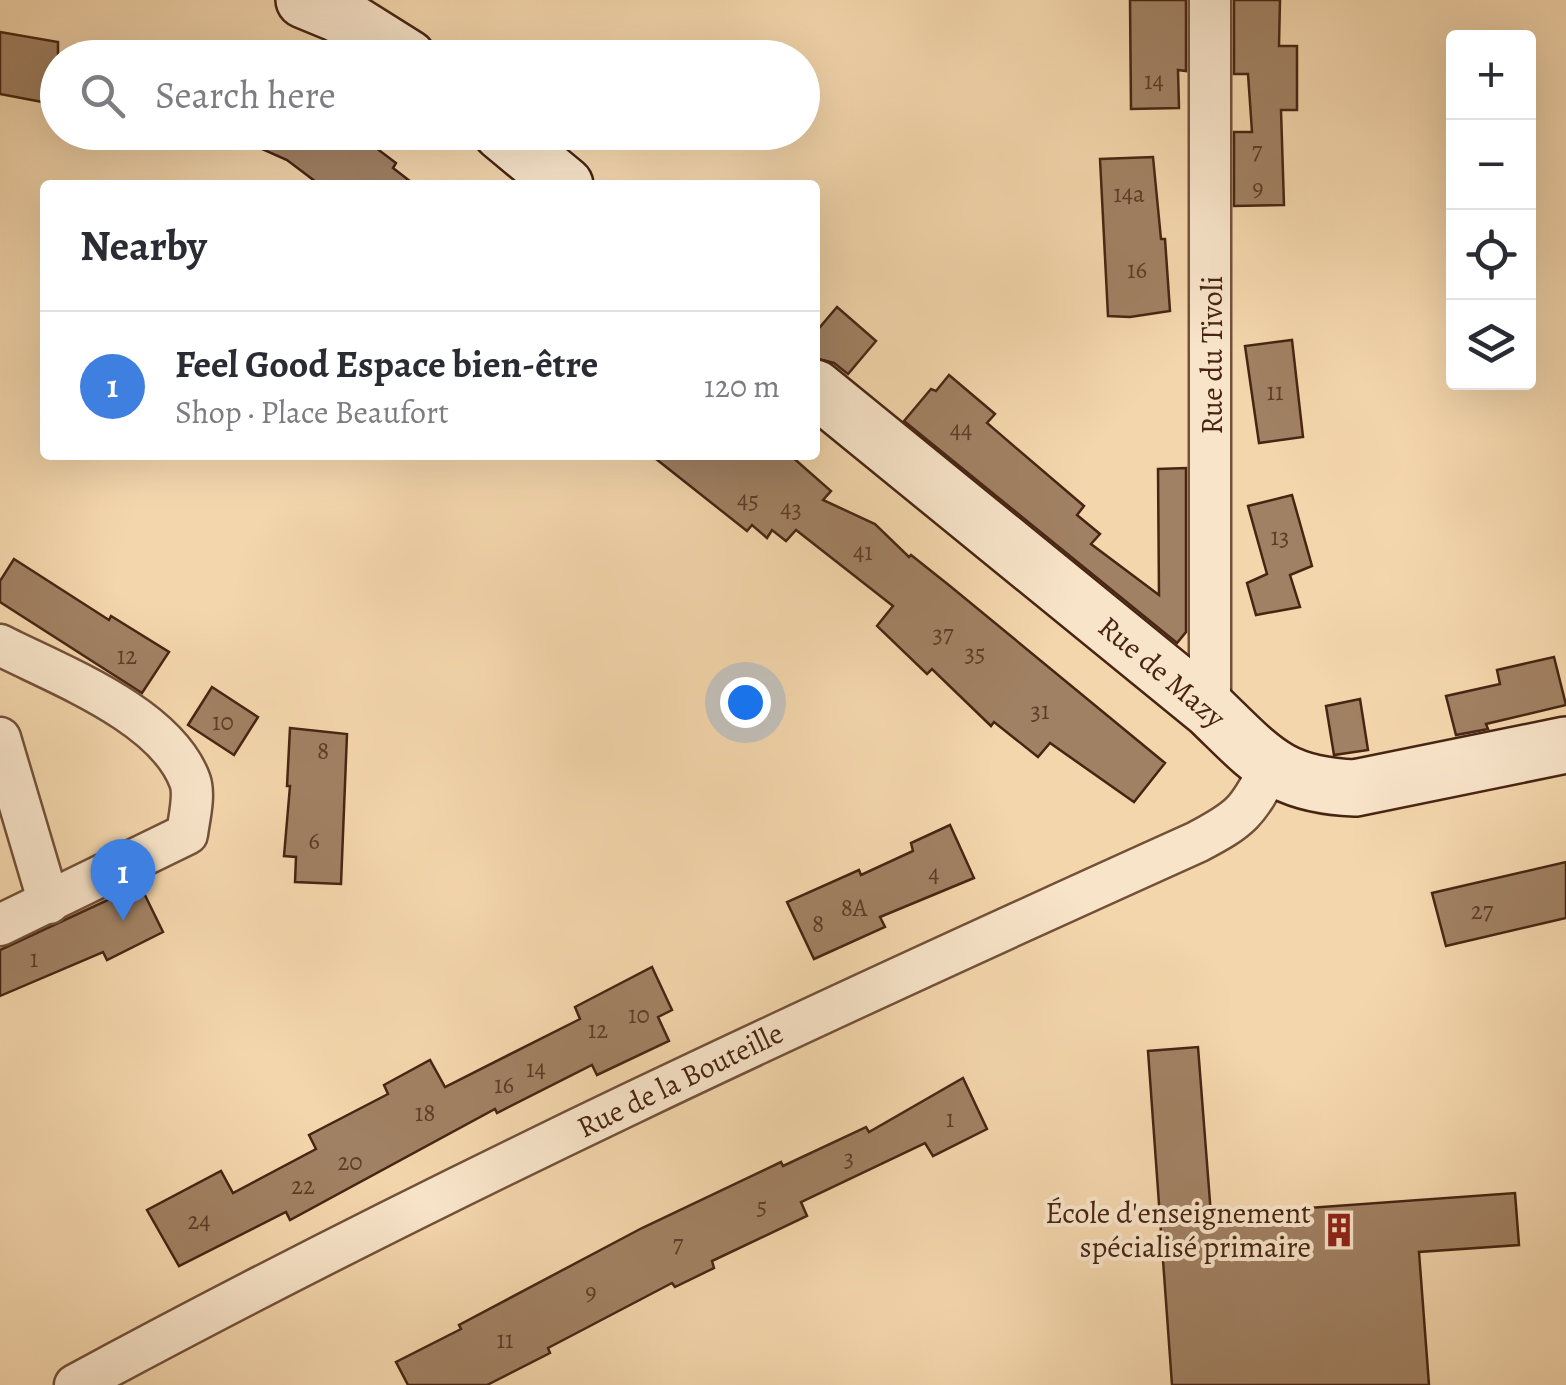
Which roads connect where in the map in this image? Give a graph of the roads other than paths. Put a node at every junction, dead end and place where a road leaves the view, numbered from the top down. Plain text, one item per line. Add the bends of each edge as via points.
1 (304, 0) edge
2 (1210, 0) edge
3 (379, 40) edge
4 (523, 150) edge
5 (559, 180) edge
6 (820, 392) edge
7 (0, 645) edge
8 (1210, 710) junction
9 (0, 738) edge
10 (1566, 745) edge
11 (1270, 768) junction
12 (50, 902) junction
13 (0, 925) edge
14 (76, 1385) edge

1 - 3 street
2 - 8 street, Rue du Tivoli
4 - 5 street
6 - 8 street, Rue de Mazy
7 - 12 street via 107,699 168,744 192,784 187,834
8 - 11 street, Rue de Mazy
9 - 12 street
10 - 11 street, Rue de Mazy via 1355,788 1323,787
11 - 14 street, Rue de la Bouteille via 1236,822 658,1088
12 - 13 street

